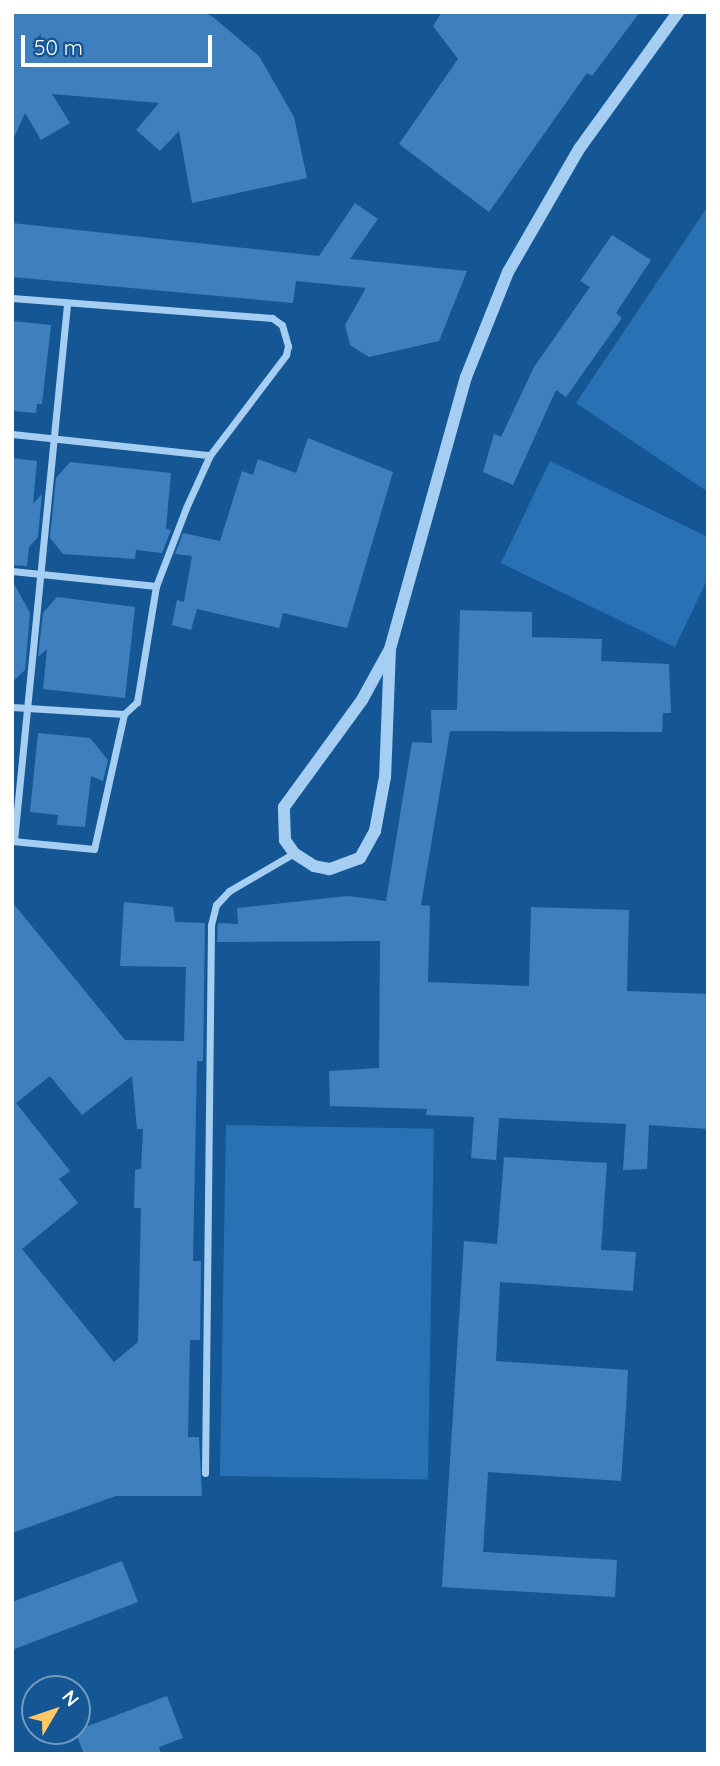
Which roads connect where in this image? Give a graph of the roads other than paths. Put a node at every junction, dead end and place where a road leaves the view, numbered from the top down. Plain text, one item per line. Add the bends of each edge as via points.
1 (678, 12) edge
2 (12, 298) edge
3 (67, 304) junction
4 (12, 434) edge
5 (54, 438) junction
6 (210, 455) junction
7 (12, 571) edge
8 (41, 574) junction
9 (156, 586) junction
10 (390, 649) junction
11 (12, 706) edge
12 (27, 708) junction
13 (124, 714) junction
14 (13, 841) edge
15 (294, 853) junction
16 (205, 1473) dead end

1 - 10 street via 579,149 508,272 466,377
2 - 3 street
3 - 5 street
3 - 6 street via 272,318 282,325 287,334 286,355
4 - 5 street
5 - 6 street
5 - 8 street
6 - 9 street
7 - 8 street
8 - 9 street
8 - 12 street
9 - 13 street via 137,702
10 - 15 street via 362,700 284,807 285,839
10 - 15 street via 385,777 369,847 345,866 329,869 314,866
11 - 12 street
12 - 13 street
12 - 14 street
13 - 14 street via 94,849
15 - 16 street via 229,891 216,905 212,925

